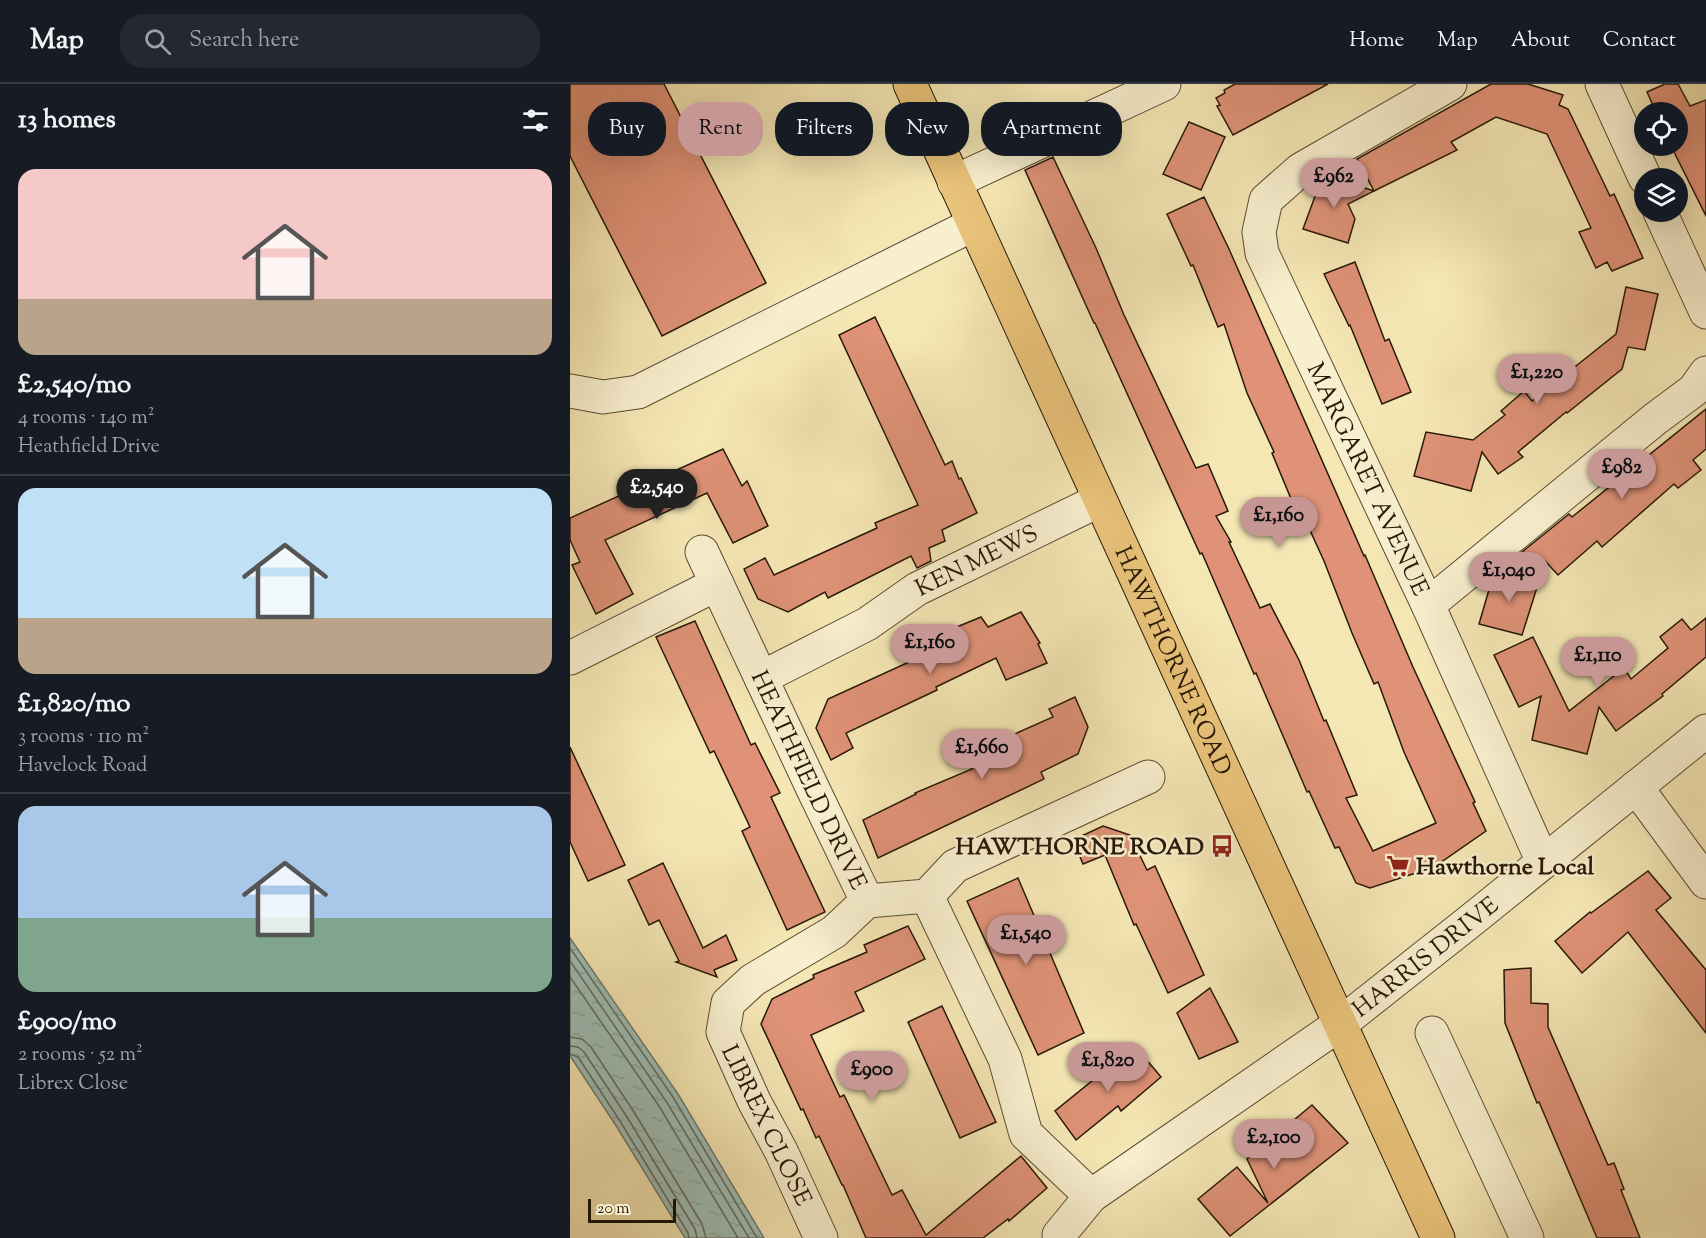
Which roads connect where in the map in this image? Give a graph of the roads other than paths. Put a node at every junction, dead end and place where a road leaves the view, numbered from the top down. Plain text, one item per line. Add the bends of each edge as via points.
1 (910, 84) edge
2 (1164, 84) edge
3 (1450, 84) edge
4 (1602, 84) edge
5 (1640, 168) edge
6 (954, 182) junction
7 (1665, 222) edge
8 (974, 224) junction
9 (1706, 312) edge
10 (1706, 373) edge
11 (570, 391) edge
12 (1100, 500) junction
13 (702, 552) dead end
14 (717, 584) junction
15 (1428, 605) junction
16 (570, 658) edge
17 (761, 678) junction
18 (1706, 731) edge
19 (1148, 777) dead end
20 (1636, 787) junction
21 (1543, 862) junction
22 (1706, 882) edge
23 (927, 896) junction
24 (867, 901) junction
25 (1340, 1024) junction
26 (1432, 1033) dead end
27 (1091, 1196) junction
28 (1060, 1237) edge
29 (821, 1238) edge
30 (1438, 1238) edge
31 (1527, 1238) edge

1 - 6 main road, HAWTHORNE ROAD
2 - 6 street
3 - 15 street, MARGARET AVENUE via 1300,170 1266,200 1259,232 1262,253
4 - 5 street
6 - 8 main road, HAWTHORNE ROAD
7 - 9 street
8 - 11 street via 638,392 603,397
8 - 12 main road, HAWTHORNE ROAD
10 - 15 street via 1694,390
12 - 17 street, KEN MEWS via 916,589 867,624
12 - 25 main road, HAWTHORNE ROAD
13 - 14 street, HEATHFIELD DRIVE
14 - 16 street
14 - 17 street, HEATHFIELD DRIVE
15 - 21 street, MARGARET AVENUE
17 - 24 street, HEATHFIELD DRIVE
18 - 20 street, HARRIS DRIVE
19 - 23 street via 955,866
20 - 21 street, HARRIS DRIVE
20 - 22 street
21 - 25 street, HARRIS DRIVE
23 - 24 street, HEATHFIELD DRIVE
23 - 27 street via 1005,1059 1026,1134
24 - 29 street, LIBREX CLOSE via 834,932 753,980 728,1003 723,1032
25 - 27 street, HARRIS DRIVE
25 - 30 main road, HAWTHORNE ROAD
26 - 31 street
27 - 28 street, HARRIS DRIVE

